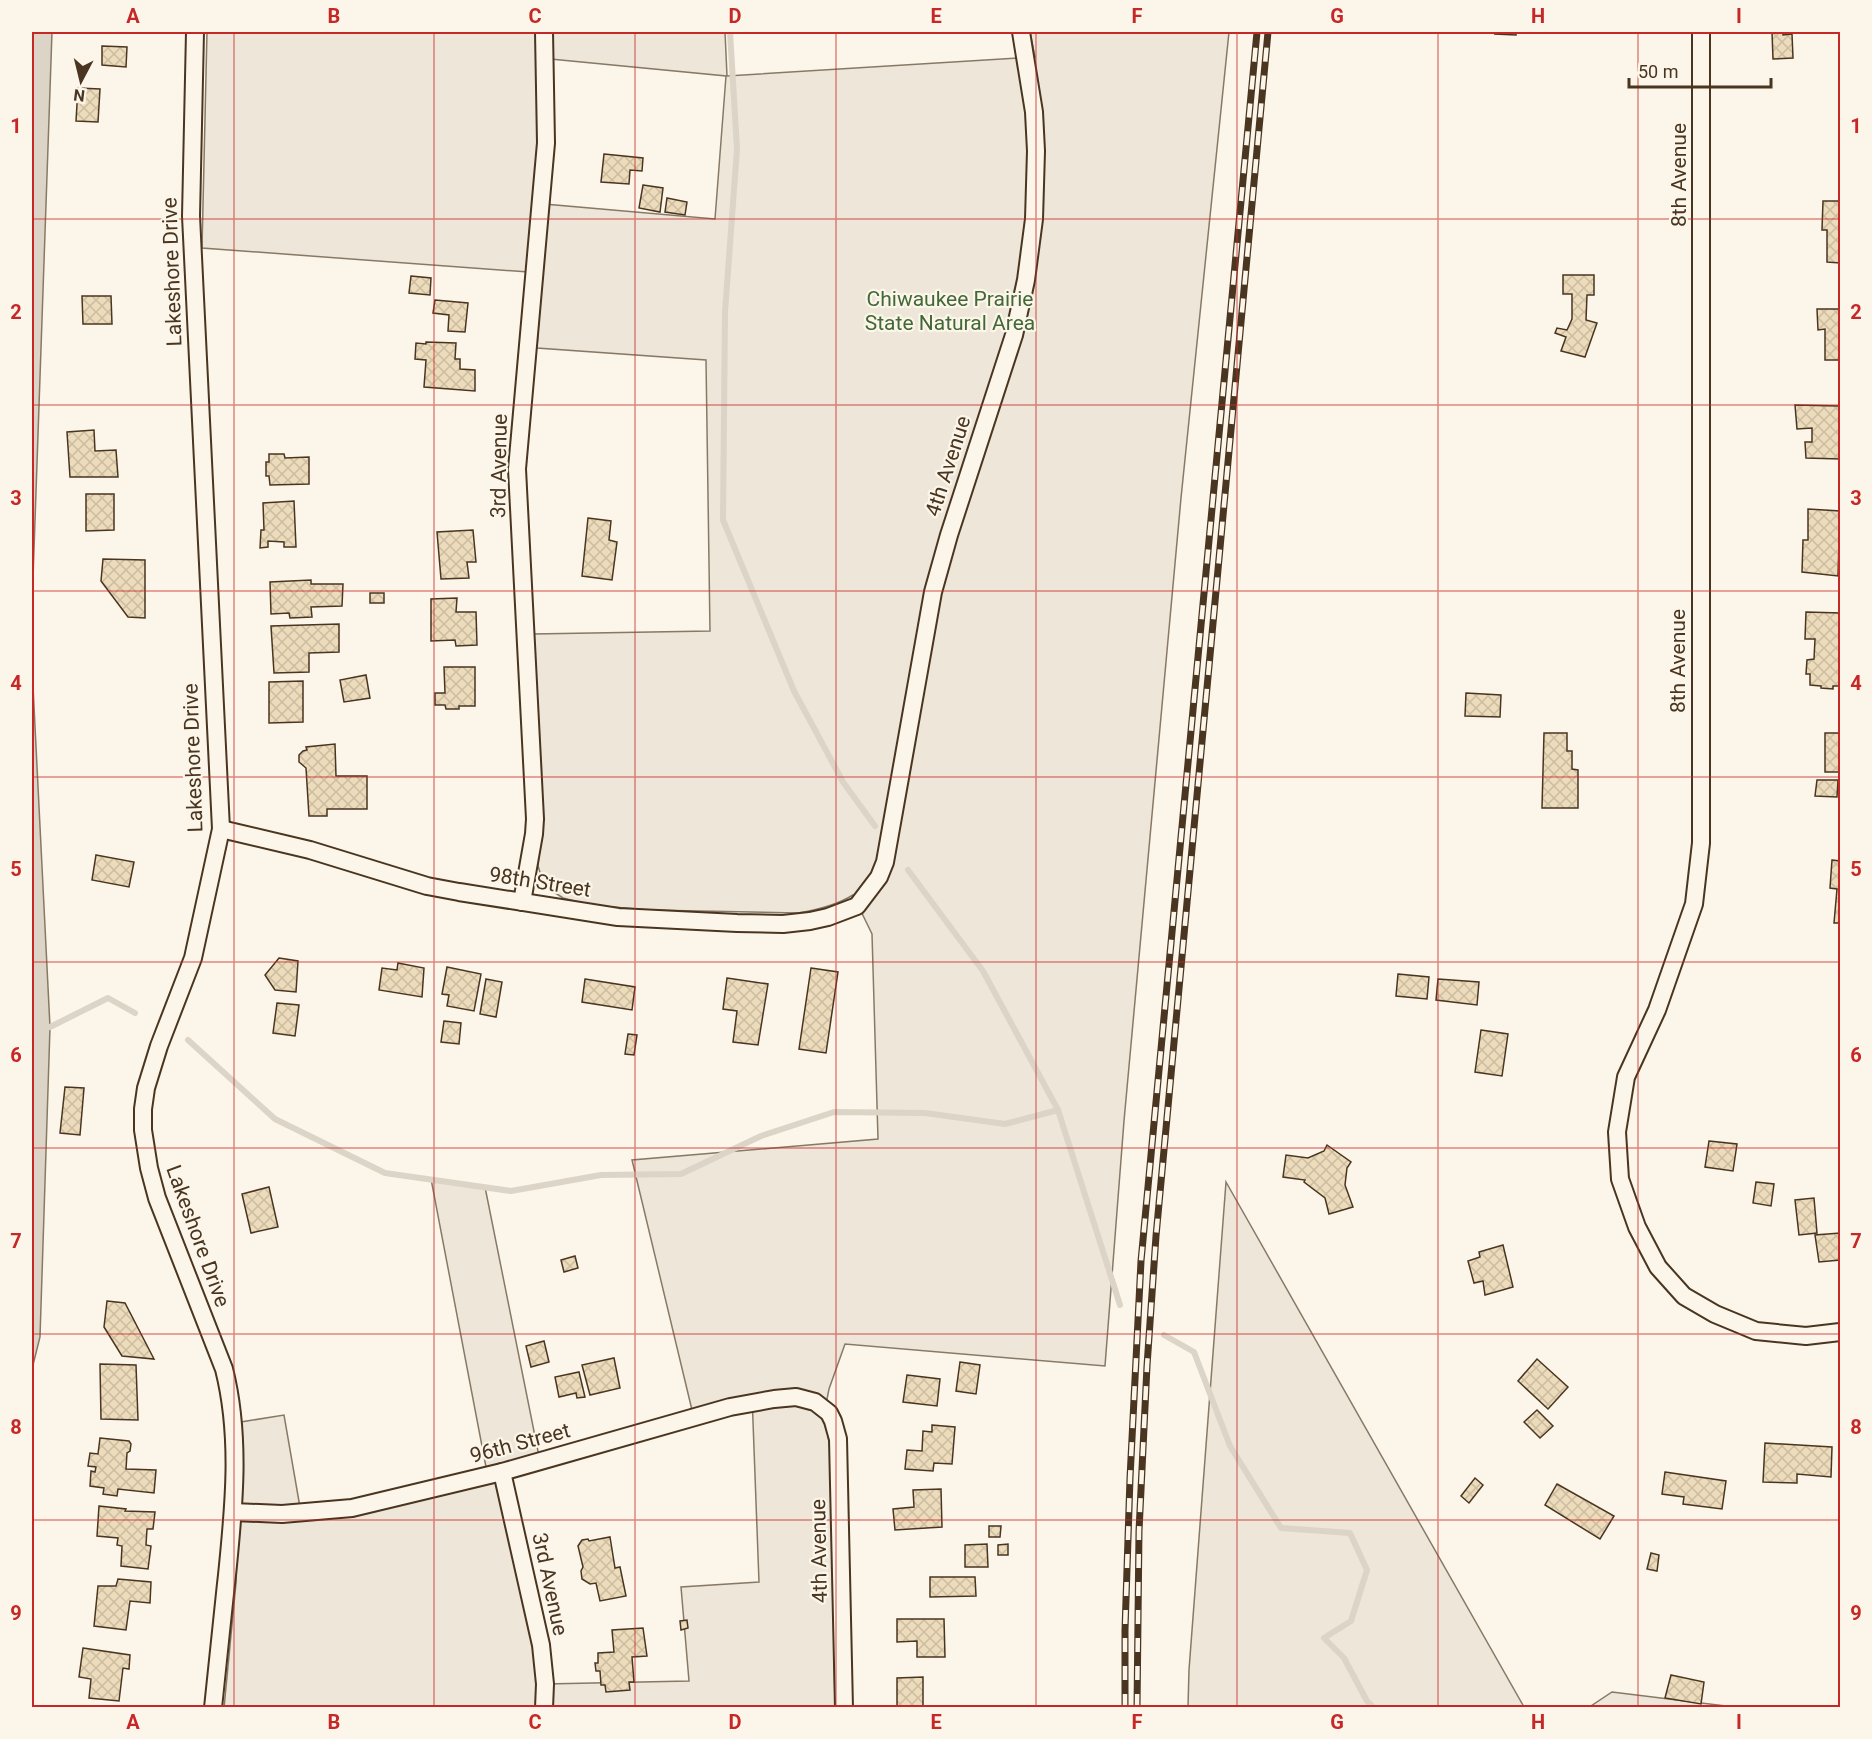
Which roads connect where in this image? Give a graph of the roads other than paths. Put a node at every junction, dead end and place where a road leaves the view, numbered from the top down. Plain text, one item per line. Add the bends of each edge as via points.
1 (195, 32) edge
2 (544, 32) edge
3 (1021, 32) edge
4 (1701, 32) edge
5 (221, 829) junction
6 (522, 902) junction
7 (857, 906) joint
8 (1840, 1332) edge
9 (815, 1402) joint
10 (502, 1472) junction
11 (233, 1512) junction
12 (213, 1707) edge
13 (544, 1707) edge
14 (844, 1707) edge

1 - 5 street, Lakeshore Drive via 191,216
2 - 6 street, 3rd Avenue via 546,143 518,469 535,819
3 - 7 street, 4th Avenue via 1036,151 1034,219 1026,280 1014,335 933,592 885,862
4 - 8 street, 8th Avenue via 1701,843 1694,904 1657,1010 1626,1077 1617,1132 1620,1179 1637,1227 1658,1268 1684,1296 1756,1331 1806,1336
5 - 6 street, 98th Street via 310,850 427,886
5 - 11 street, Lakeshore Drive via 194,958 146,1088 143,1130 156,1198 224,1369 233,1420
6 - 7 street, 98th Street via 618,917 748,923 810,921
9 - 10 street, 96th Street via 796,1397 730,1407
9 - 14 street, 4th Avenue via 833,1421 840,1458
10 - 11 street, 96th Street via 352,1508 282,1514
10 - 13 street, 3rd Avenue via 541,1645
11 - 12 street, Lakeshore Drive

